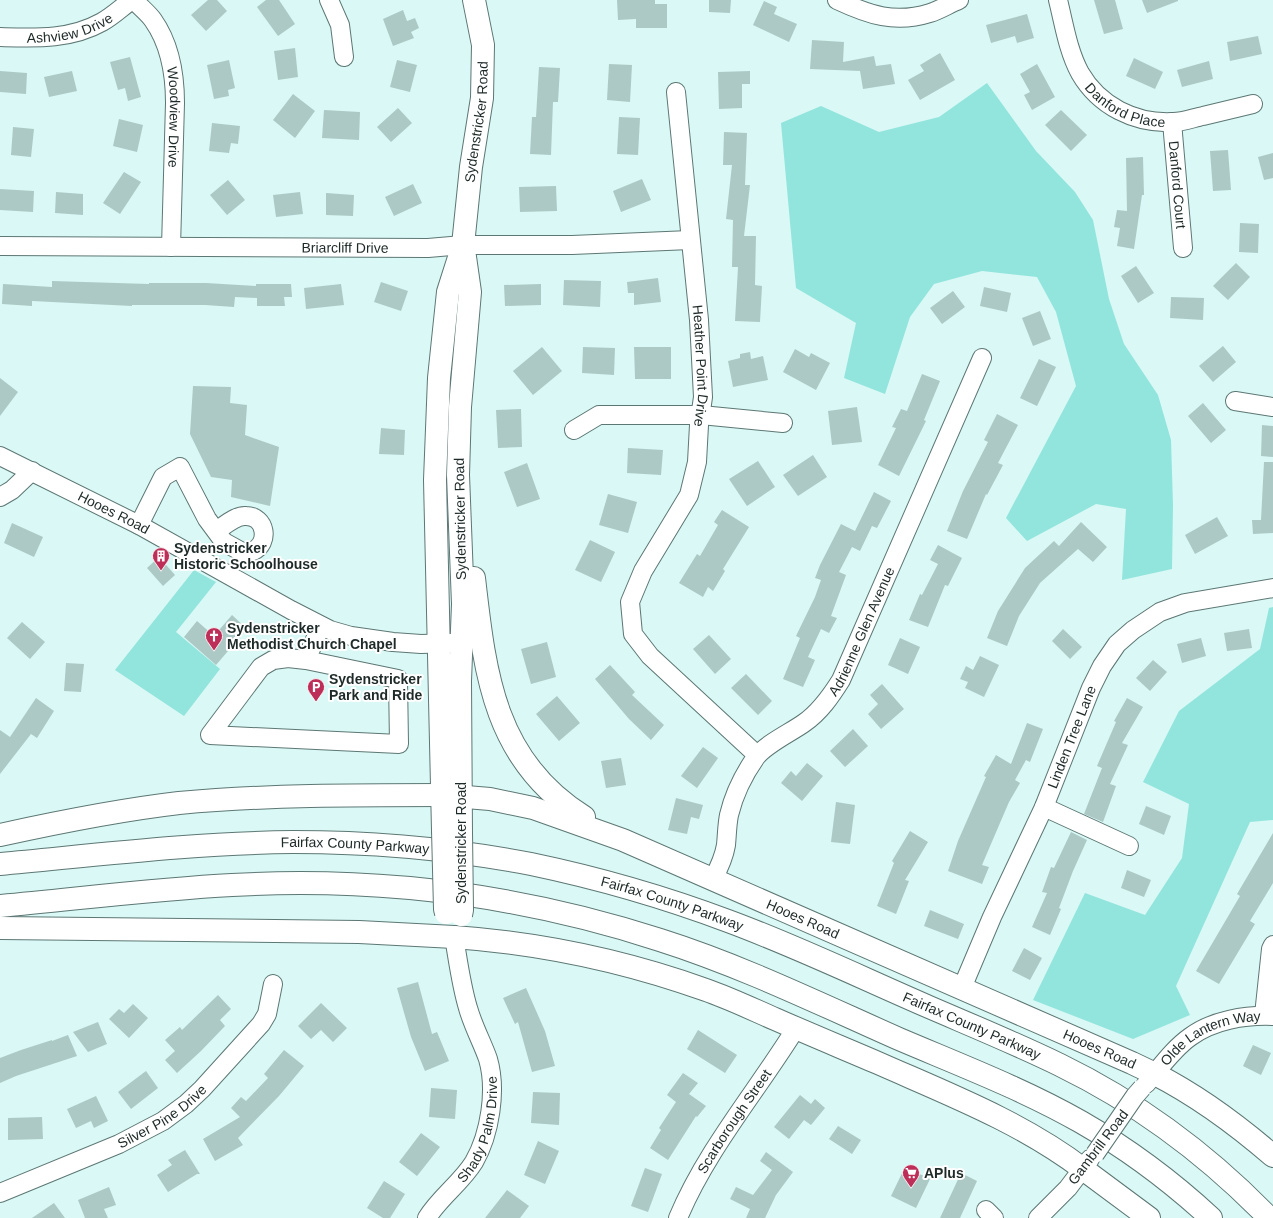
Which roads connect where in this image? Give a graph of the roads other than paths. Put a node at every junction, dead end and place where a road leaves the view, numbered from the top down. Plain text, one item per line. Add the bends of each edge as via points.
1 (133, 0) edge
2 (329, 0) edge
3 (474, 0) edge
4 (838, 0) edge
5 (959, 0) edge
6 (1058, 0) edge
7 (0, 37) edge
8 (344, 57) dead end
9 (676, 92) dead end
10 (1253, 104) dead end
11 (1172, 122) junction
12 (690, 240) junction
13 (463, 245) junction
14 (0, 246) edge
15 (171, 247) junction
16 (1183, 248) dead end
17 (982, 358) dead end
18 (1236, 401) dead end
19 (1273, 407) edge
20 (701, 415) junction
21 (783, 423) dead end
22 (574, 430) dead end
23 (0, 456) edge
24 (32, 471) junction
25 (458, 475) junction
26 (0, 497) edge
27 (139, 525) junction
28 (216, 531) dead end
29 (1273, 588) edge
30 (321, 626) junction
31 (439, 643) junction
32 (461, 643) junction
33 (306, 660) junction
34 (758, 755) junction
35 (452, 796) junction
36 (1044, 808) junction
37 (0, 835) edge
38 (623, 840) junction
39 (1129, 846) dead end
40 (0, 864) edge
41 (713, 879) junction
42 (0, 906) edge
43 (0, 928) edge
44 (454, 936) junction
45 (1273, 945) edge
46 (273, 984) dead end
47 (962, 988) junction
48 (1269, 1016) edge
49 (796, 1028) junction
50 (1149, 1081) junction
51 (1273, 1156) edge
52 (1089, 1161) junction
53 (0, 1192) edge
54 (427, 1218) edge
55 (678, 1218) edge
56 (1038, 1218) edge
57 (1149, 1218) edge
58 (1211, 1218) edge
59 (1269, 1218) edge

1 - 7 street, Ashview Drive via 103,22 86,30 44,38
1 - 15 street, Woodview Drive via 154,21 166,44 173,70 176,103
2 - 8 street via 340,25
3 - 13 main road, Sydenstricker Road via 483,45 482,98 471,167
4 - 5 street via 876,16 909,18 931,13
6 - 11 street, Danford Place via 1080,73 1094,91 1112,107 1132,117
9 - 12 street, Heather Point Drive
10 - 11 street, Danford Place
11 - 16 street, Danford Court
12 - 13 street, Briarcliff Drive via 572,245
12 - 20 street, Heather Point Drive via 699,320 703,389
13 - 15 street, Briarcliff Drive via 428,248
13 - 25 main road, Sydenstricker Road via 470,292 460,407
13 - 31 main road, Sydenstricker Road via 448,292 439,378 435,480
14 - 15 street, Briarcliff Drive
17 - 34 street, Adrienne Glen Avenue via 841,680 815,714
18 - 19 street
20 - 21 street
20 - 22 street via 599,415
20 - 34 street, Heather Point Drive via 697,462 689,495 643,571 630,602 633,634 650,656
23 - 24 street, Hooes Road
24 - 26 street via 12,490
24 - 27 street, Hooes Road
25 - 32 main road, Sydenstricker Road
25 - 38 main road via 470,529 477,604 490,684 507,734 527,766 552,793 583,816
27 - 28 street via 163,477 180,467
27 - 30 street, Hooes Road
29 - 36 street, Linden Tree Lane via 1185,604 1167,610 1146,620 1117,644 1091,688
30 - 31 street, Hooes Road via 364,638 406,643
30 - 33 street
31 - 32 street, Hooes Road
31 - 35 main road, Sydenstricker Road
32 - 35 main road, Sydenstricker Road
33 - 33 street via 274,660 261,667 210,735 399,744 398,679
34 - 41 street, Adrienne Glen Avenue via 733,800 723,857
35 - 37 main road, Hooes Road via 317,795 217,800 98,815
35 - 38 main road, Hooes Road via 505,801 533,808
35 - 44 main road, Sydenstricker Road, bridge via 452,831 445,909 453,914
36 - 39 street
36 - 47 street, Linden Tree Lane via 992,917
38 - 41 main road, Hooes Road
40 - 59 main road, Fairfax County Parkway via 194,846 332,843 401,846 465,854 528,864 618,885 698,910 779,941 1062,1066 1116,1096 1175,1135
41 - 47 main road, Hooes Road
42 - 58 main road via 212,886 314,883 369,885 455,894 512,902 587,919 660,940 722,962 1044,1103 1126,1150 1170,1182
43 - 44 main road via 351,932
44 - 49 main road via 514,942 636,968 708,990
44 - 54 street, Shady Palm Drive via 467,1006 490,1069 491,1104 487,1129 474,1162
45 - 48 street via 1267,982
46 - 53 street, Silver Pine Drive via 267,1014 261,1024 186,1104 157,1124 119,1144
47 - 50 main road, Hooes Road
48 - 50 street, Olde Lantern Way via 1223,1022 1201,1030 1180,1046
49 - 52 main road via 988,1112 1052,1147
49 - 55 street, Scarborough Street via 708,1160
50 - 51 main road, Hooes Road via 1179,1086 1240,1128
50 - 52 street, Gambrill Road, bridge via 1135,1096
52 - 56 street, Gambrill Road via 1068,1188
52 - 57 main road

